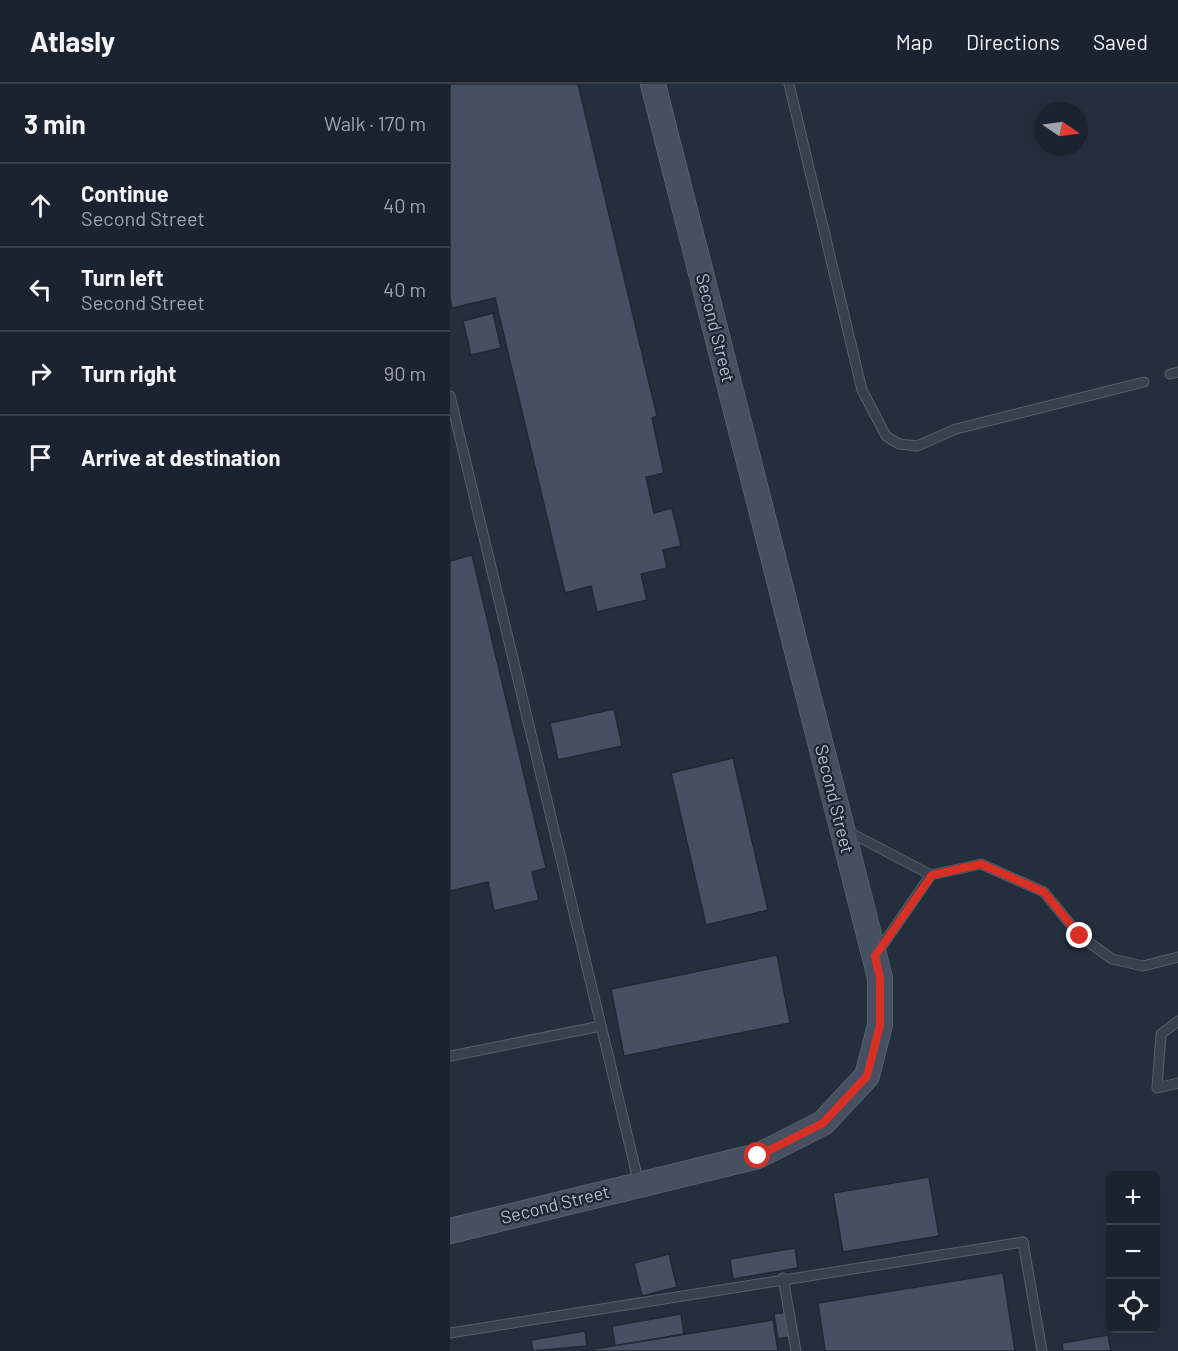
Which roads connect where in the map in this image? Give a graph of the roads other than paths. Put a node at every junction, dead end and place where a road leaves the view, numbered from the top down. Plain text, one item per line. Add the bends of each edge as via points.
1 (653, 84) edge
2 (789, 84) edge
3 (1144, 382) dead end
4 (450, 396) edge
5 (842, 829) junction
6 (932, 875) junction
7 (875, 956) junction
8 (1178, 958) edge
9 (1178, 1021) edge
10 (601, 1026) junction
11 (450, 1056) edge
12 (1178, 1083) edge
13 (639, 1184) junction
14 (450, 1231) edge
15 (783, 1278) junction
16 (450, 1333) edge
17 (796, 1351) edge
18 (1042, 1351) edge

1 - 5 street, Second Street
2 - 3 lane via 862,390 886,436 899,444 917,446 956,429
4 - 10 lane
5 - 6 lane
5 - 7 street, Second Street
6 - 7 lane
6 - 8 lane via 981,864 1044,892 1080,936 1112,959 1143,966
7 - 13 street, Second Street via 880,978 880,1025 867,1076 823,1123 758,1156
9 - 12 lane via 1161,1034 1157,1088
10 - 11 lane
10 - 13 lane
13 - 14 street, Second Street
15 - 16 lane
15 - 17 lane
15 - 18 lane via 1023,1242

